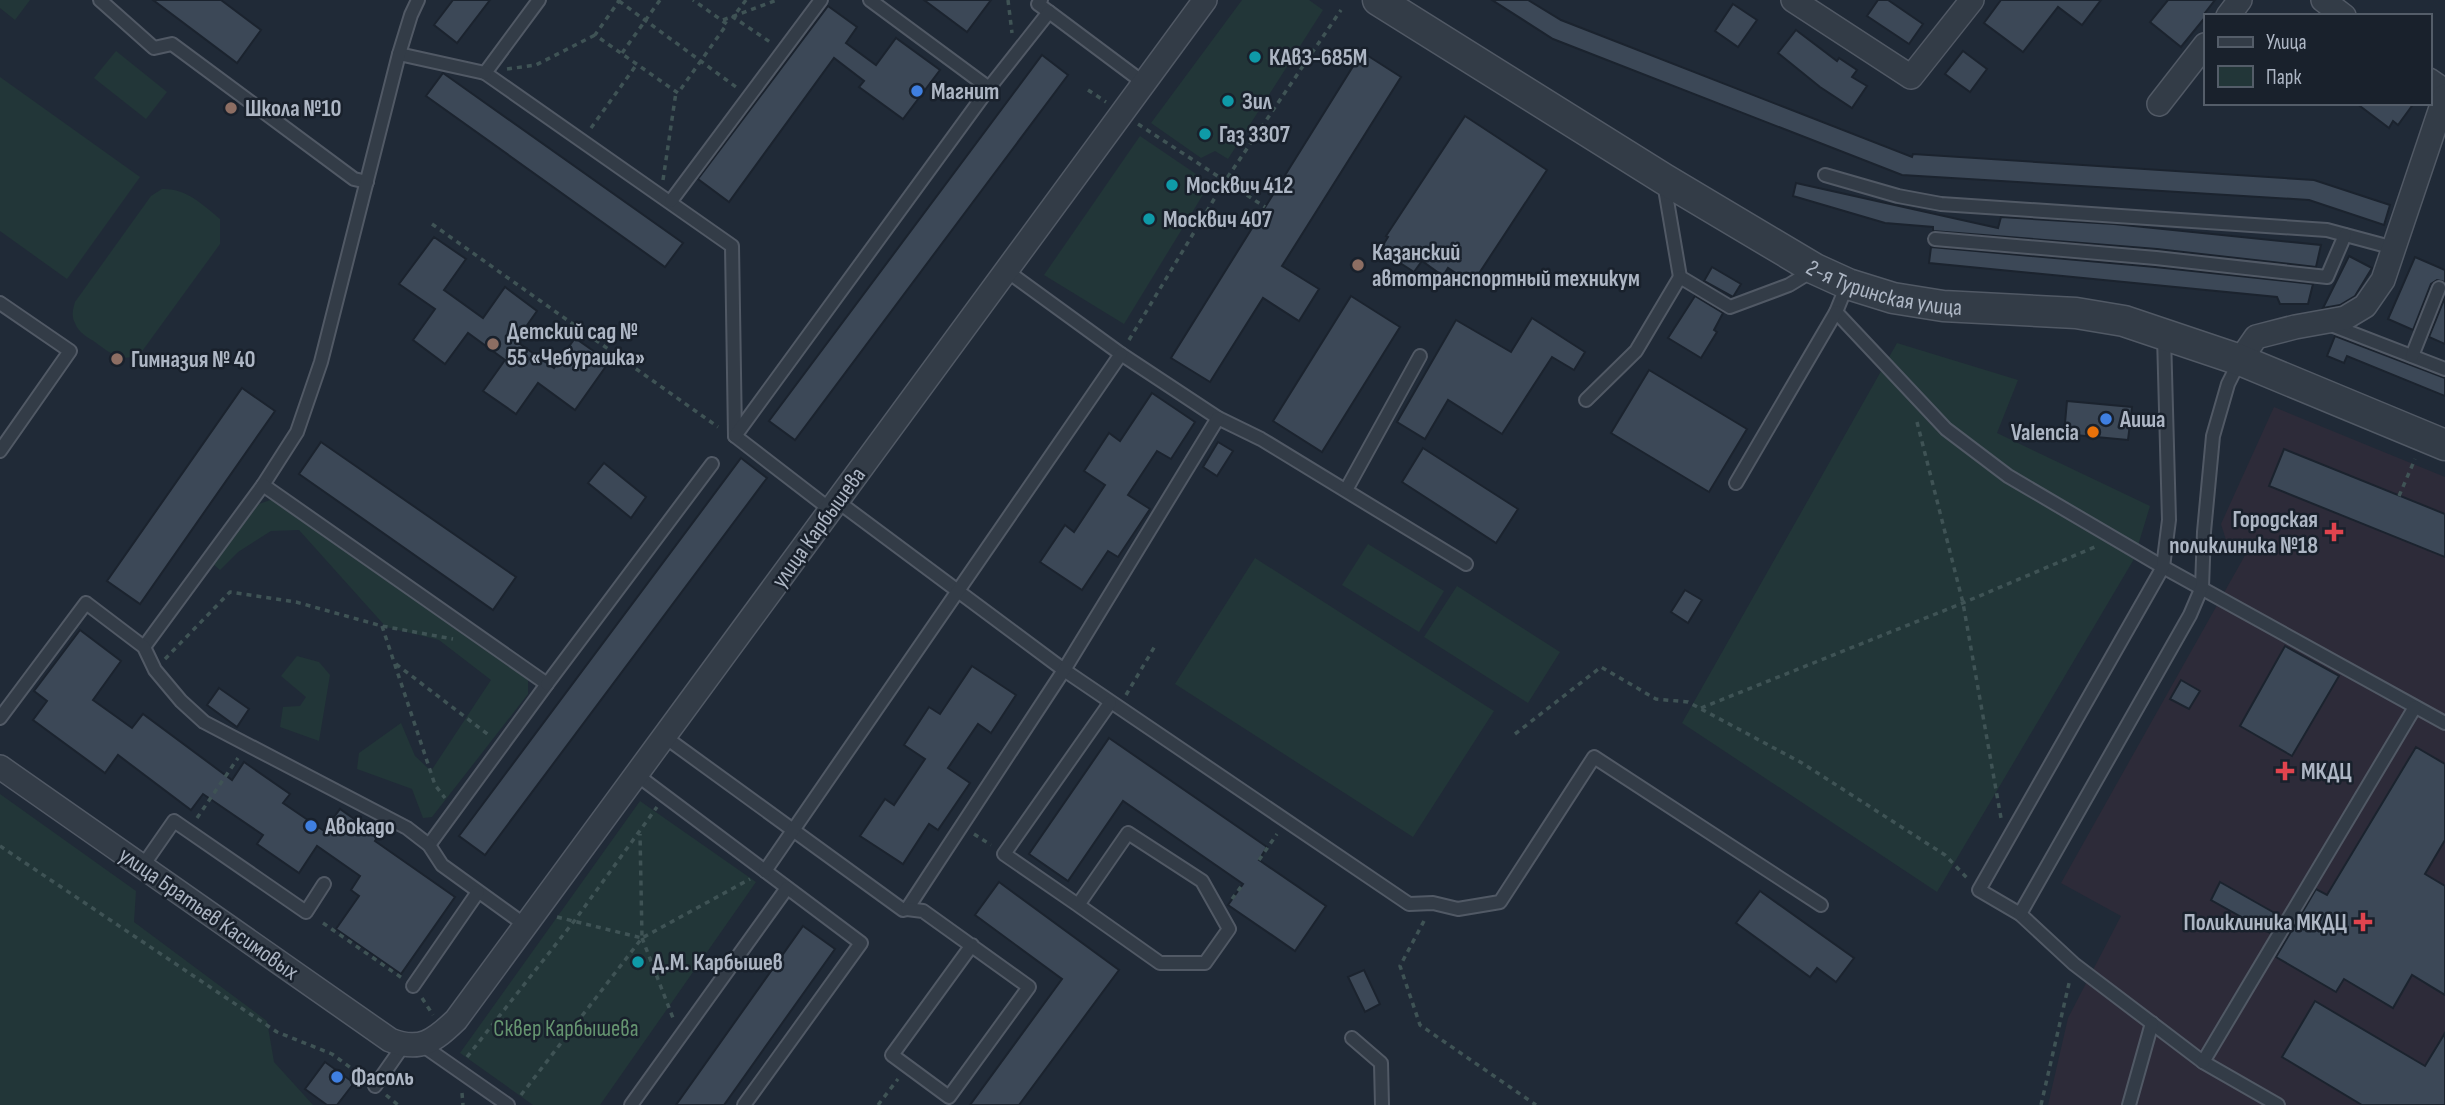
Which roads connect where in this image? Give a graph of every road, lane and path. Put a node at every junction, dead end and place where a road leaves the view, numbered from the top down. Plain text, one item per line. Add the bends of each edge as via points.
1 (100, 0) edge
2 (418, 0) edge
3 (539, 0) edge
4 (660, 0) edge
5 (693, 0) edge
6 (746, 0) edge
7 (777, 0) edge
8 (821, 0) edge
9 (870, 0) edge
10 (1008, 0) edge
11 (1041, 0) edge
12 (1205, 0) edge
13 (1378, 0) edge
14 (1793, 0) edge
15 (1972, 0) edge
16 (2323, 0) edge
17 (618, 1) edge
18 (1341, 10) dead end
19 (1049, 12) junction
20 (2341, 14) edge
21 (733, 17) junction
22 (645, 20) junction
23 (722, 21) junction
24 (595, 35) junction
25 (2204, 46) edge
26 (783, 51) junction
27 (622, 53) junction
28 (399, 54) junction
29 (1015, 55) junction
30 (700, 61) junction
31 (637, 64) junction
32 (485, 73) junction
33 (2431, 82) edge
34 (1144, 83) junction
35 (989, 88) junction
36 (1088, 90) dead end
37 (676, 92) junction
38 (2445, 94) edge
39 (748, 97) junction
40 (2159, 104) dead end
41 (1122, 113) junction
42 (583, 140) junction
43 (1825, 175) dead end
44 (1664, 179) junction
45 (1225, 181) junction
46 (367, 182) junction
47 (666, 197) junction
48 (1265, 207) dead end
49 (432, 224) dead end
50 (2345, 235) junction
51 (1936, 239) dead end
52 (2394, 248) junction
53 (1815, 269) junction
54 (1007, 271) junction
55 (1680, 277) junction
56 (1848, 284) junction
57 (2439, 288) dead end
58 (0, 303) edge
59 (1836, 312) junction
60 (2324, 322) junction
61 (2164, 333) junction
62 (1121, 354) junction
63 (1420, 356) dead end
64 (2412, 356) junction
65 (2240, 360) junction
66 (2445, 369) edge
67 (1909, 390) junction
68 (1586, 400) dead end
69 (1218, 418) junction
70 (735, 436) junction
71 (2445, 445) edge
72 (0, 451) edge
73 (2415, 459) dead end
74 (712, 464) dead end
75 (1736, 483) dead end
76 (263, 485) junction
77 (1346, 490) junction
78 (2399, 496) dead end
79 (834, 505) junction
80 (2115, 538) junction
81 (1466, 564) dead end
82 (2163, 567) junction
83 (2202, 587) junction
84 (959, 592) junction
85 (1964, 603) junction
86 (382, 626) junction
87 (456, 640) dead end
88 (1155, 646) dead end
89 (144, 647) junction
90 (394, 663) junction
91 (155, 670) junction
92 (1065, 670) junction
93 (547, 684) junction
94 (1114, 705) junction
95 (2415, 707) junction
96 (1701, 708) junction
97 (0, 718) edge
98 (2445, 723) edge
99 (1515, 734) dead end
100 (665, 737) junction
101 (247, 745) junction
102 (502, 746) junction
103 (0, 767) edge
104 (637, 775) junction
105 (666, 796) junction
106 (454, 811) junction
107 (1286, 821) junction
108 (962, 825) junction
109 (188, 830) junction
110 (639, 832) junction
111 (794, 832) junction
112 (2006, 844) junction
113 (429, 845) junction
114 (0, 846) edge
115 (1004, 854) junction
116 (1259, 860) dead end
117 (142, 867) junction
118 (765, 871) junction
119 (324, 884) dead end
120 (787, 888) junction
121 (1979, 890) junction
122 (478, 892) junction
123 (1433, 903) junction
124 (1078, 905) junction
125 (1821, 905) dead end
126 (908, 909) junction
127 (2020, 914) junction
128 (529, 919) junction
129 (575, 920) junction
130 (323, 923) dead end
131 (642, 938) junction
132 (972, 945) junction
133 (2074, 964) junction
134 (413, 986) junction
135 (433, 1015) dead end
136 (2152, 1023) junction
137 (680, 1036) junction
138 (1352, 1038) dead end
139 (413, 1046) junction
140 (2203, 1062) junction
141 (907, 1066) junction
142 (458, 1069) junction
143 (375, 1086) junction
144 (512, 1103) edge
145 (398, 1105) edge
146 (463, 1105) edge
147 (631, 1105) edge
148 (744, 1105) edge
149 (878, 1105) edge
150 (1382, 1105) edge
151 (1536, 1105) edge
152 (2040, 1105) edge
153 (2129, 1105) edge
154 (2278, 1105) edge

1 - 46 lane via 155,48 172,44 354,179
2 - 28 lane
3 - 32 lane
4 - 22 path
5 - 23 path
6 - 21 path
7 - 21 path
8 - 26 lane
9 - 35 lane
10 - 29 path
11 - 19 lane via 1038,4
12 - 34 street, улица Карбышева
13 - 44 street, 2-я Туринская улица
14 - 15 street via 1911,77
16 - 20 street
17 - 22 path
17 - 24 path
18 - 45 path
19 - 29 lane
19 - 34 lane
21 - 23 path
21 - 26 path
22 - 27 path
22 - 30 path
23 - 30 path via 727,24
24 - 27 path
24 - 32 path via 536,65
25 - 40 street
26 - 39 lane
27 - 31 path
28 - 32 lane
28 - 46 lane
29 - 35 lane
30 - 37 path
30 - 39 path
31 - 37 path
31 - 42 path
32 - 42 lane
33 - 38 street
34 - 41 street, улица Карбышева
35 - 70 lane
36 - 41 path
37 - 47 path
38 - 52 street
39 - 47 lane
41 - 45 path
41 - 54 street, улица Карбышева
42 - 47 lane
43 - 50 lane via 1941,204 2327,230
44 - 53 street, 2-я Туринская улица
44 - 55 lane
45 - 48 path
45 - 62 path
46 - 76 lane via 321,362 298,432
47 - 70 lane via 732,246
49 - 70 path
50 - 51 lane via 2327,277
50 - 52 lane
52 - 60 street via 2383,280 2365,306 2345,318
53 - 55 lane via 1789,285 1730,307
53 - 56 street, 2-я Туринская улица
54 - 62 lane
54 - 79 street, улица Карбышева
55 - 68 lane via 1636,351
56 - 59 lane
56 - 61 street, 2-я Туринская улица via 1943,306 2085,314
57 - 64 lane
58 - 72 lane via 70,351
59 - 67 lane
59 - 75 lane
60 - 64 lane
60 - 65 street via 2256,337
61 - 65 street, 2-я Туринская улица
61 - 82 lane via 2169,520
62 - 69 lane
62 - 84 lane
63 - 77 lane
64 - 66 lane
65 - 71 street, 2-я Туринская улица
65 - 83 lane via 2213,436
67 - 80 lane via 1946,429 2008,476
67 - 85 path
69 - 77 lane
69 - 92 lane
70 - 79 lane
73 - 78 path
74 - 93 lane
76 - 89 lane
76 - 93 lane
77 - 81 lane
79 - 84 lane
79 - 100 street, улица Карбышева
80 - 82 lane
80 - 85 path
82 - 83 lane
82 - 112 lane
83 - 95 lane
83 - 127 lane
84 - 92 lane
84 - 111 lane
85 - 96 path
85 - 112 path
86 - 87 path
86 - 90 path
86 - 91 path via 296,601 230,592
88 - 94 path
89 - 91 lane
89 - 97 lane via 86,603
90 - 102 path
90 - 106 path via 435,785
91 - 101 lane via 204,722
92 - 94 lane
92 - 108 lane
93 - 102 lane
94 - 107 lane
94 - 115 lane
95 - 98 lane
95 - 140 lane
96 - 99 path via 1656,699 1601,667
96 - 121 path via 1802,763 1945,855
100 - 104 street, улица Карбышева
100 - 111 lane
101 - 109 path
101 - 113 lane via 407,828
102 - 106 lane
103 - 117 street, улица Братьев Касимовых
104 - 105 lane
104 - 128 street, улица Карбышева
105 - 110 path
105 - 118 lane
106 - 113 lane
107 - 116 path
107 - 123 lane via 1409,904
108 - 115 path
108 - 126 lane
109 - 117 lane via 174,821
109 - 119 lane via 306,912
110 - 129 path
110 - 131 path
111 - 118 lane
111 - 126 lane via 903,910
112 - 121 lane
113 - 122 lane via 442,865
114 - 143 path via 277,1032 332,1054
115 - 124 lane
117 - 139 street, улица Братьев Касимовых via 390,1040
118 - 120 lane
118 - 131 path
120 - 137 lane
120 - 148 lane via 861,943
121 - 127 lane
122 - 128 lane
122 - 134 lane
123 - 125 lane via 1458,909 1500,902 1594,757
123 - 151 path via 1400,967 1420,1026
124 - 124 lane via 1160,963 1205,963 1229,929 1202,881 1128,833
126 - 132 lane via 923,911
127 - 133 lane
128 - 129 path
128 - 139 street, улица Карбышева via 456,1020 444,1032
129 - 131 path
129 - 142 path
130 - 134 path
131 - 137 path
131 - 144 path
132 - 141 lane via 892,1055
132 - 141 lane via 1029,987 949,1097
133 - 136 lane
133 - 152 path
134 - 135 path
136 - 140 lane
136 - 153 lane
137 - 147 lane
138 - 150 lane via 1381,1063
139 - 142 lane
139 - 143 lane
140 - 154 lane
141 - 149 path
142 - 144 lane
142 - 146 path
143 - 145 path

